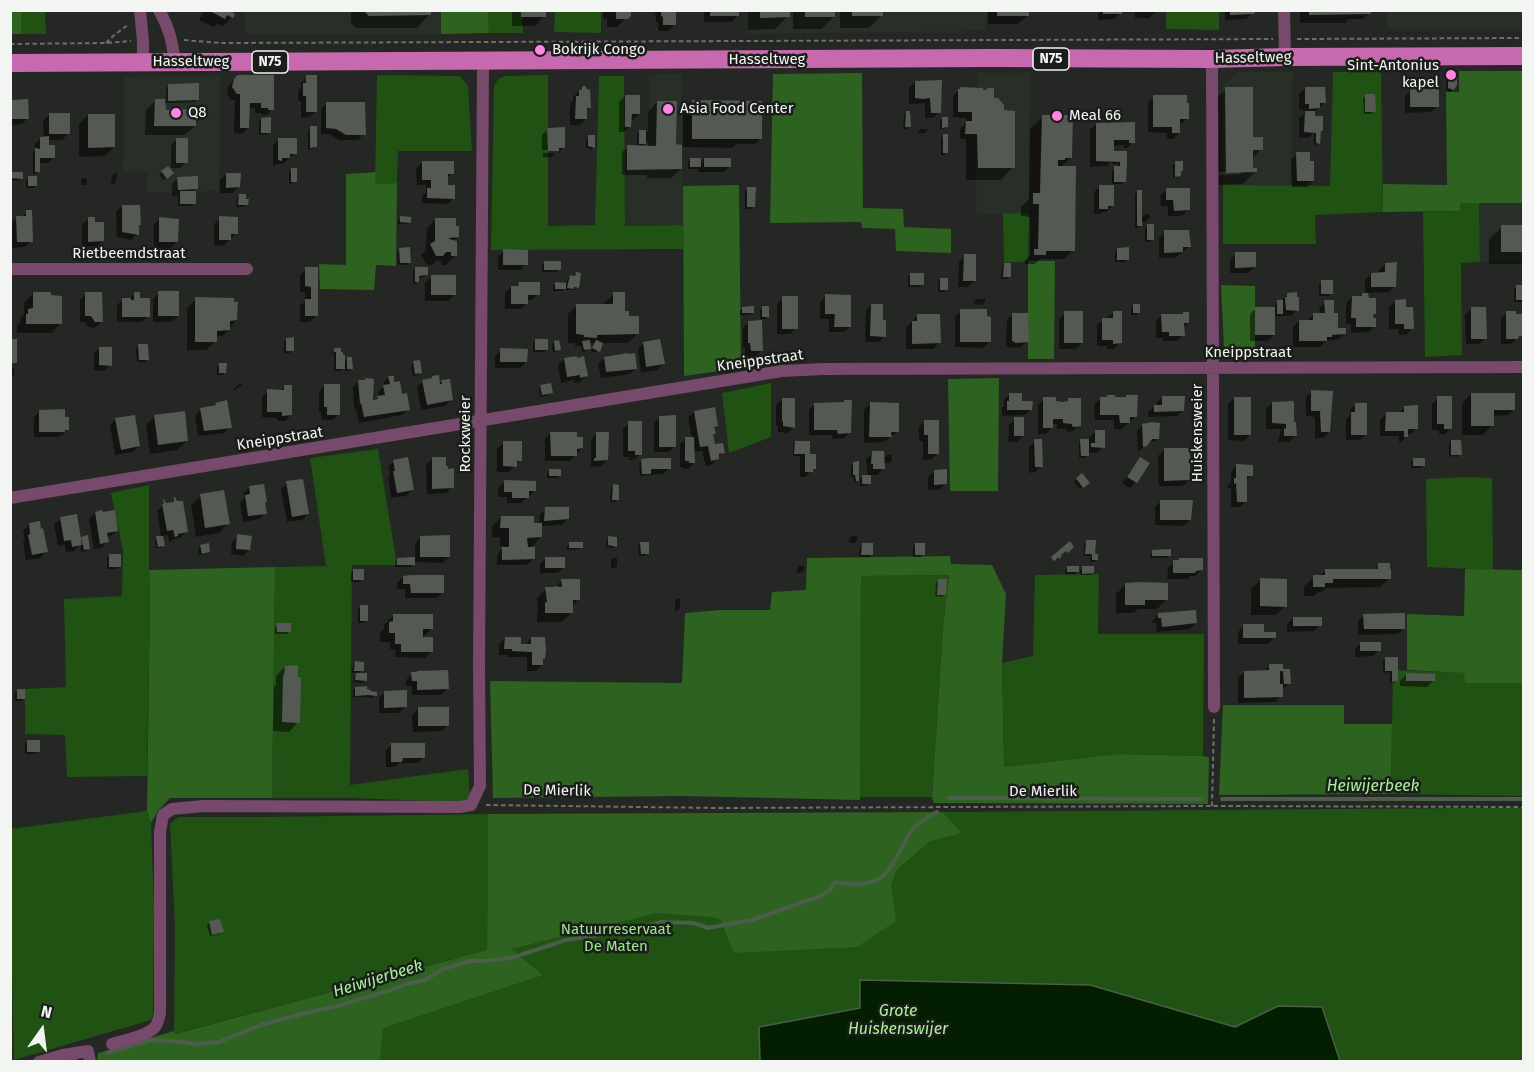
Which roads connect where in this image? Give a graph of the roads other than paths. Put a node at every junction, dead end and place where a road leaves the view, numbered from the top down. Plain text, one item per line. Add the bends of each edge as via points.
1 (159, 10) edge
2 (1284, 10) edge
3 (138, 15) edge
4 (1524, 56) edge
5 (1285, 57) junction
6 (1212, 59) junction
7 (143, 62) junction
8 (483, 62) junction
9 (10, 63) edge
10 (175, 63) junction
11 (10, 269) edge
12 (247, 269) dead end
13 (1524, 367) edge
14 (1213, 368) junction
15 (481, 422) junction
16 (10, 498) edge
17 (1214, 707) road end
18 (112, 1044) dead end
19 (39, 1062) edge
20 (90, 1062) edge

1 - 10 street via 172,40
2 - 5 street
3 - 7 street
4 - 5 main road, Hasseltweg / N75
5 - 6 main road, Hasseltweg / N75
6 - 8 main road, Hasseltweg / N75
6 - 14 street, Huiskensweier
7 - 9 main road, Hasseltweg / N75
7 - 10 main road, Hasseltweg / N75
8 - 10 main road, Hasseltweg / N75
8 - 15 street, Rockxweier
11 - 12 street, Rietbeemdstraat
13 - 14 street, Kneippstraat
14 - 15 street, Kneippstraat via 782,371
14 - 17 street, Huiskensweier
15 - 16 street, Kneippstraat
15 - 18 street, Rockxweier via 480,786 471,805 172,809 163,815 160,832 160,1013 152,1030
19 - 20 street via 63,1054 88,1052

